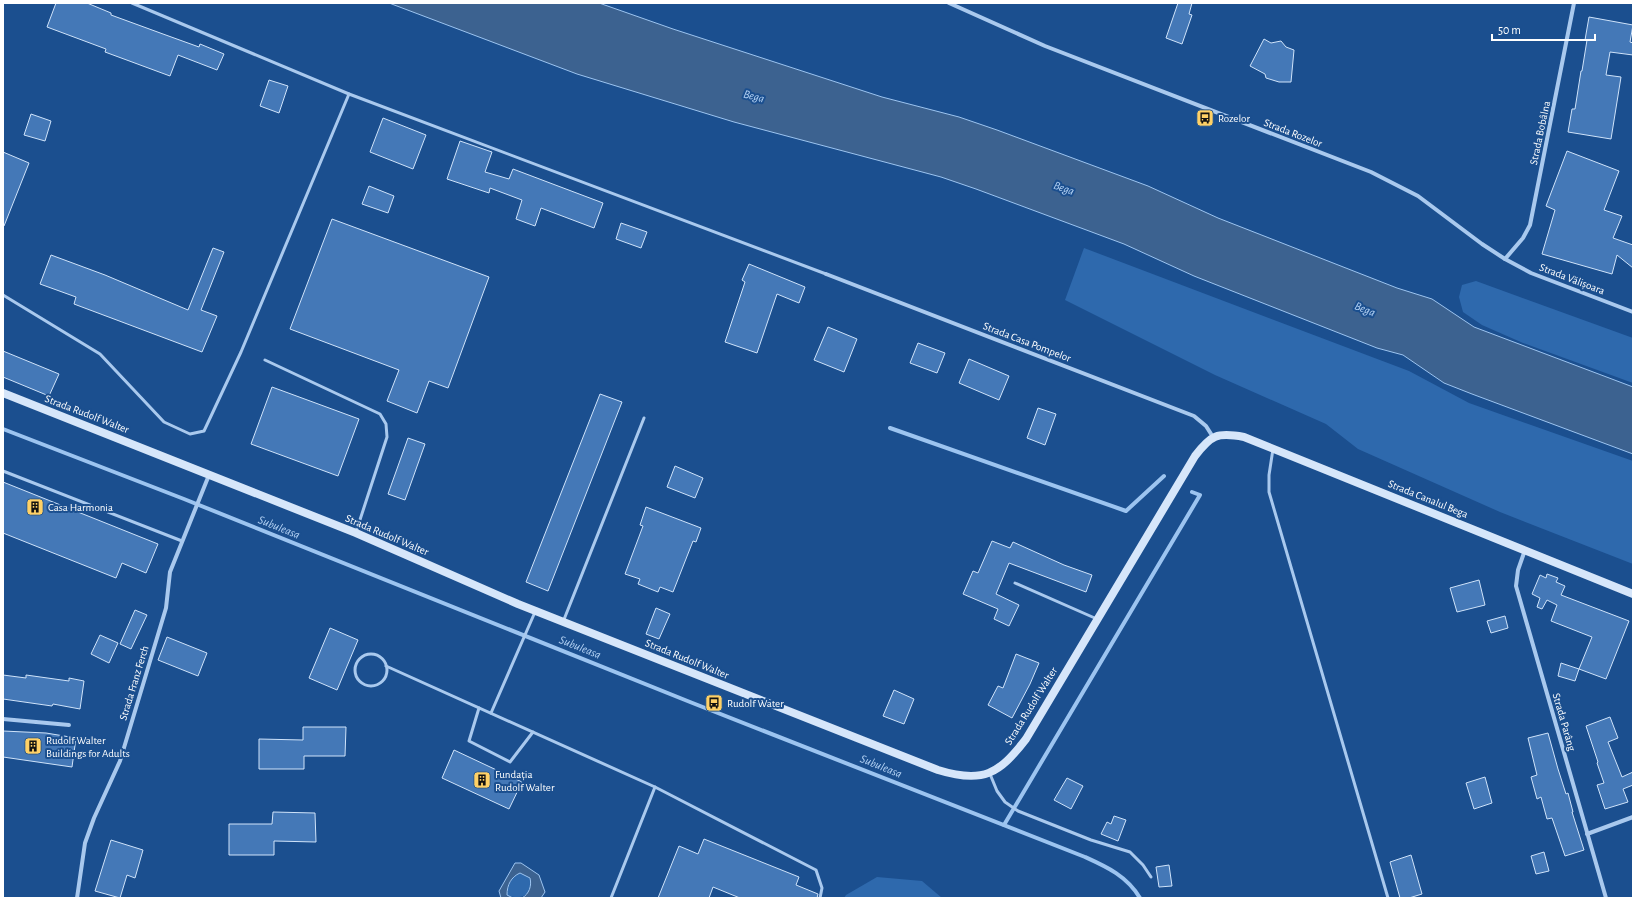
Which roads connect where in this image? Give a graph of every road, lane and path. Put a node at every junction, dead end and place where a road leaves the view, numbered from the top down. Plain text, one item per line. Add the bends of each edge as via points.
1 (132, 3) edge
2 (949, 3) edge
3 (1574, 3) edge
4 (349, 94) junction
5 (1505, 259) junction
6 (826, 274) joint
7 (3, 295) edge
8 (1633, 312) edge
9 (265, 360) dead end
10 (3, 393) edge
11 (644, 418) dead end
12 (1213, 437) junction
13 (1273, 449) junction
14 (3, 471) edge
15 (209, 474) junction
16 (356, 533) junction
17 (182, 541) junction
18 (1525, 550) junction
19 (1015, 583) dead end
20 (1633, 594) edge
21 (534, 614) junction
22 (1097, 619) junction
23 (563, 622) junction
24 (386, 666) junction
25 (479, 708) junction
26 (491, 713) junction
27 (3, 719) edge
28 (69, 725) dead end
29 (533, 732) junction
30 (989, 773) junction
31 (655, 787) junction
32 (1633, 817) edge
33 (1587, 834) junction
34 (1151, 877) dead end
35 (77, 898) edge
36 (611, 898) edge
37 (820, 898) edge
38 (1388, 898) edge
39 (1606, 898) edge

1 - 4 lane
2 - 5 street, Strada Rozelor via 1046,46 1371,172 1418,196
3 - 5 street, Strada Bobâlna via 1530,224 1523,238
4 - 6 lane
4 - 7 lane via 241,352 204,432 190,434 164,422 100,354
5 - 8 street, Strada Vălișoara via 1531,273
6 - 12 street, Strada Casa Pompelor via 1194,416 1206,426
9 - 16 lane via 380,414 386,424 387,437
10 - 15 street, Strada Rudolf Walter
11 - 23 lane
12 - 13 street, Strada Canalul Bega via 1227,434 1244,436
12 - 22 street, Strada Rudolf Walter via 1195,456
13 - 18 street, Strada Canalul Bega
13 - 38 lane via 1269,492
14 - 17 lane
15 - 16 street, Strada Rudolf Walter
15 - 17 street, Strada Franz Ferch
16 - 21 street, Strada Rudolf Walter
17 - 35 street, Strada Franz Ferch via 170,572 166,608 120,761 85,843
18 - 20 street, Strada Canalul Bega
18 - 33 street, Strada Parâng via 1516,586
19 - 22 lane
21 - 23 street, Strada Rudolf Walter
21 - 26 lane
22 - 30 street, Strada Rudolf Walter via 1026,739 1013,756
23 - 30 street, Strada Rudolf Walter via 938,770 957,776
24 - 24 lane via 383,659 369,654 356,662 356,677 369,686 376,685 383,680
24 - 25 lane
25 - 26 lane
25 - 29 lane via 469,741 510,762
26 - 29 lane
27 - 28 street
29 - 31 lane
30 - 34 lane via 1005,802 1018,811 1091,840 1130,852
31 - 36 lane
31 - 37 lane via 816,870 822,888
32 - 33 street
33 - 39 street, Strada Parâng

